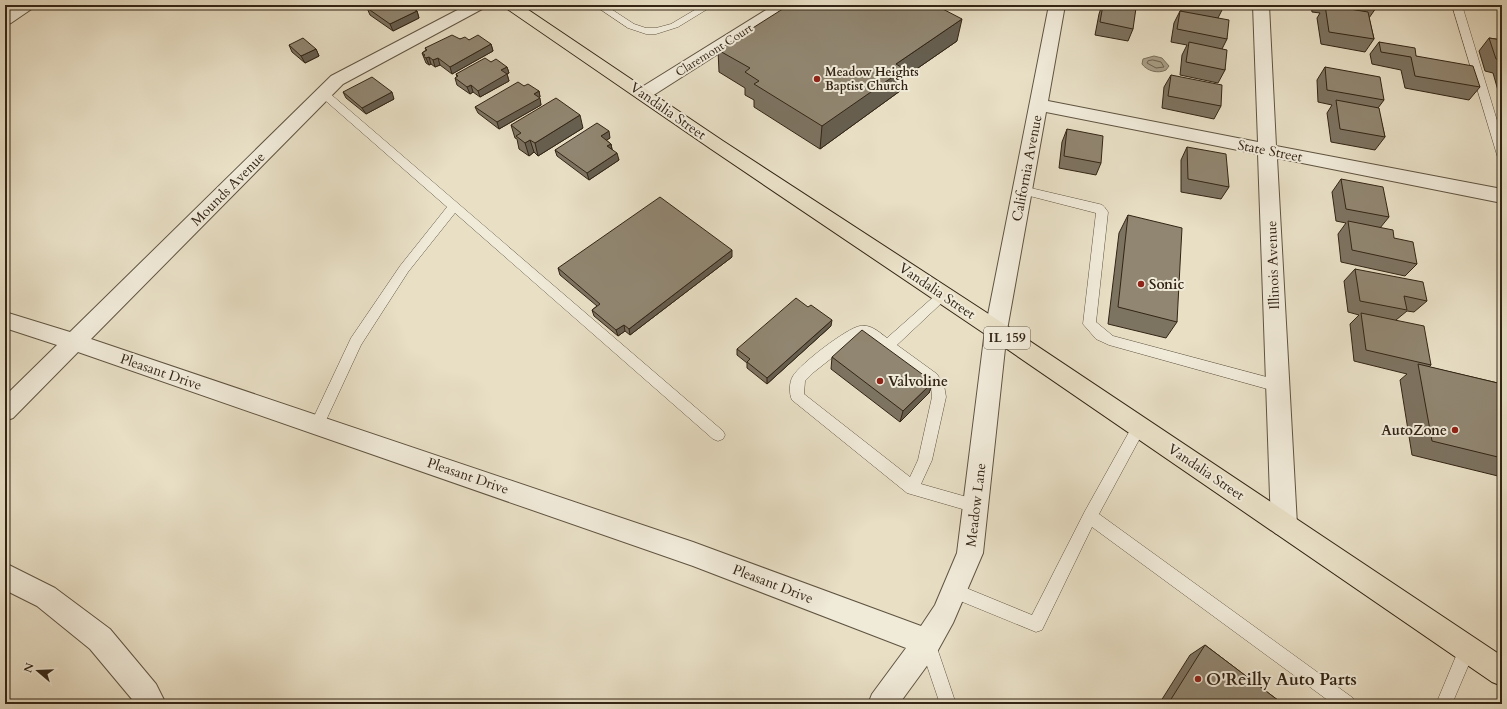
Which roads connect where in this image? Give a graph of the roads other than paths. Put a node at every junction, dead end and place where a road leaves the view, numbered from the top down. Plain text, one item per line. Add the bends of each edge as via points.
1 (28, 5) edge
2 (479, 5) edge
3 (599, 5) edge
4 (709, 5) edge
5 (1057, 5) edge
6 (1262, 5) edge
7 (1457, 5) edge
8 (519, 7) edge
9 (774, 7) edge
10 (5, 20) edge
11 (323, 94) junction
12 (643, 94) junction
13 (1038, 105) junction
14 (1268, 151) junction
15 (1502, 154) edge
16 (1022, 190) junction
17 (1502, 196) edge
18 (454, 206) junction
19 (943, 295) junction
20 (5, 320) edge
21 (996, 330) junction
22 (74, 342) junction
23 (888, 345) junction
24 (1278, 386) junction
25 (5, 411) edge
26 (317, 425) junction
27 (1139, 427) junction
28 (718, 435) dead end
29 (912, 488) junction
30 (976, 506) junction
31 (1090, 516) junction
32 (1284, 525) junction
33 (5, 576) edge
34 (954, 591) junction
35 (927, 642) junction
36 (1467, 650) junction
37 (1502, 672) edge
38 (152, 704) edge
39 (882, 704) edge
40 (948, 704) edge
41 (1347, 704) edge
42 (1444, 704) edge

1 - 10 street
2 - 11 street, Mounds Avenue via 337,80
3 - 4 lane via 636,28 659,32
5 - 13 street, California Avenue
6 - 14 street, Illinois Avenue
7 - 15 lane
8 - 12 main road, Vandalia Street / IL 159
9 - 12 street, Claremont Court
11 - 18 lane
11 - 22 street, Mounds Avenue
12 - 19 main road, Vandalia Street / IL 159
13 - 14 street, State Street
13 - 16 street, California Avenue
14 - 17 street, State Street
14 - 24 street, Illinois Avenue
16 - 21 street, California Avenue
16 - 24 lane via 1099,208 1102,212 1089,324 1101,335 1109,340
18 - 26 lane via 404,270 356,342
18 - 28 lane
19 - 21 main road, Vandalia Street / IL 159
19 - 23 lane
20 - 22 street, Pleasant Drive
21 - 27 main road, Vandalia Street / IL 159
21 - 30 street, Meadow Lane
22 - 25 street, Mounds Avenue
22 - 26 street, Pleasant Drive
23 - 29 lane via 932,378 937,385 939,397 925,460
23 - 29 lane via 868,331 852,334 798,379 797,396
24 - 32 street, Illinois Avenue
26 - 35 street, Pleasant Drive via 693,554
27 - 31 lane
27 - 32 main road, Vandalia Street / IL 159
29 - 30 lane
30 - 34 street, Meadow Lane via 970,553
31 - 34 lane via 1036,624
31 - 41 lane
32 - 36 main road, Vandalia Street / IL 159
33 - 38 street via 46,597 100,639
34 - 35 street, Meadow Lane
35 - 39 street, Meadow Lane
35 - 40 lane
36 - 37 main road, Vandalia Street / IL 159
36 - 42 lane

